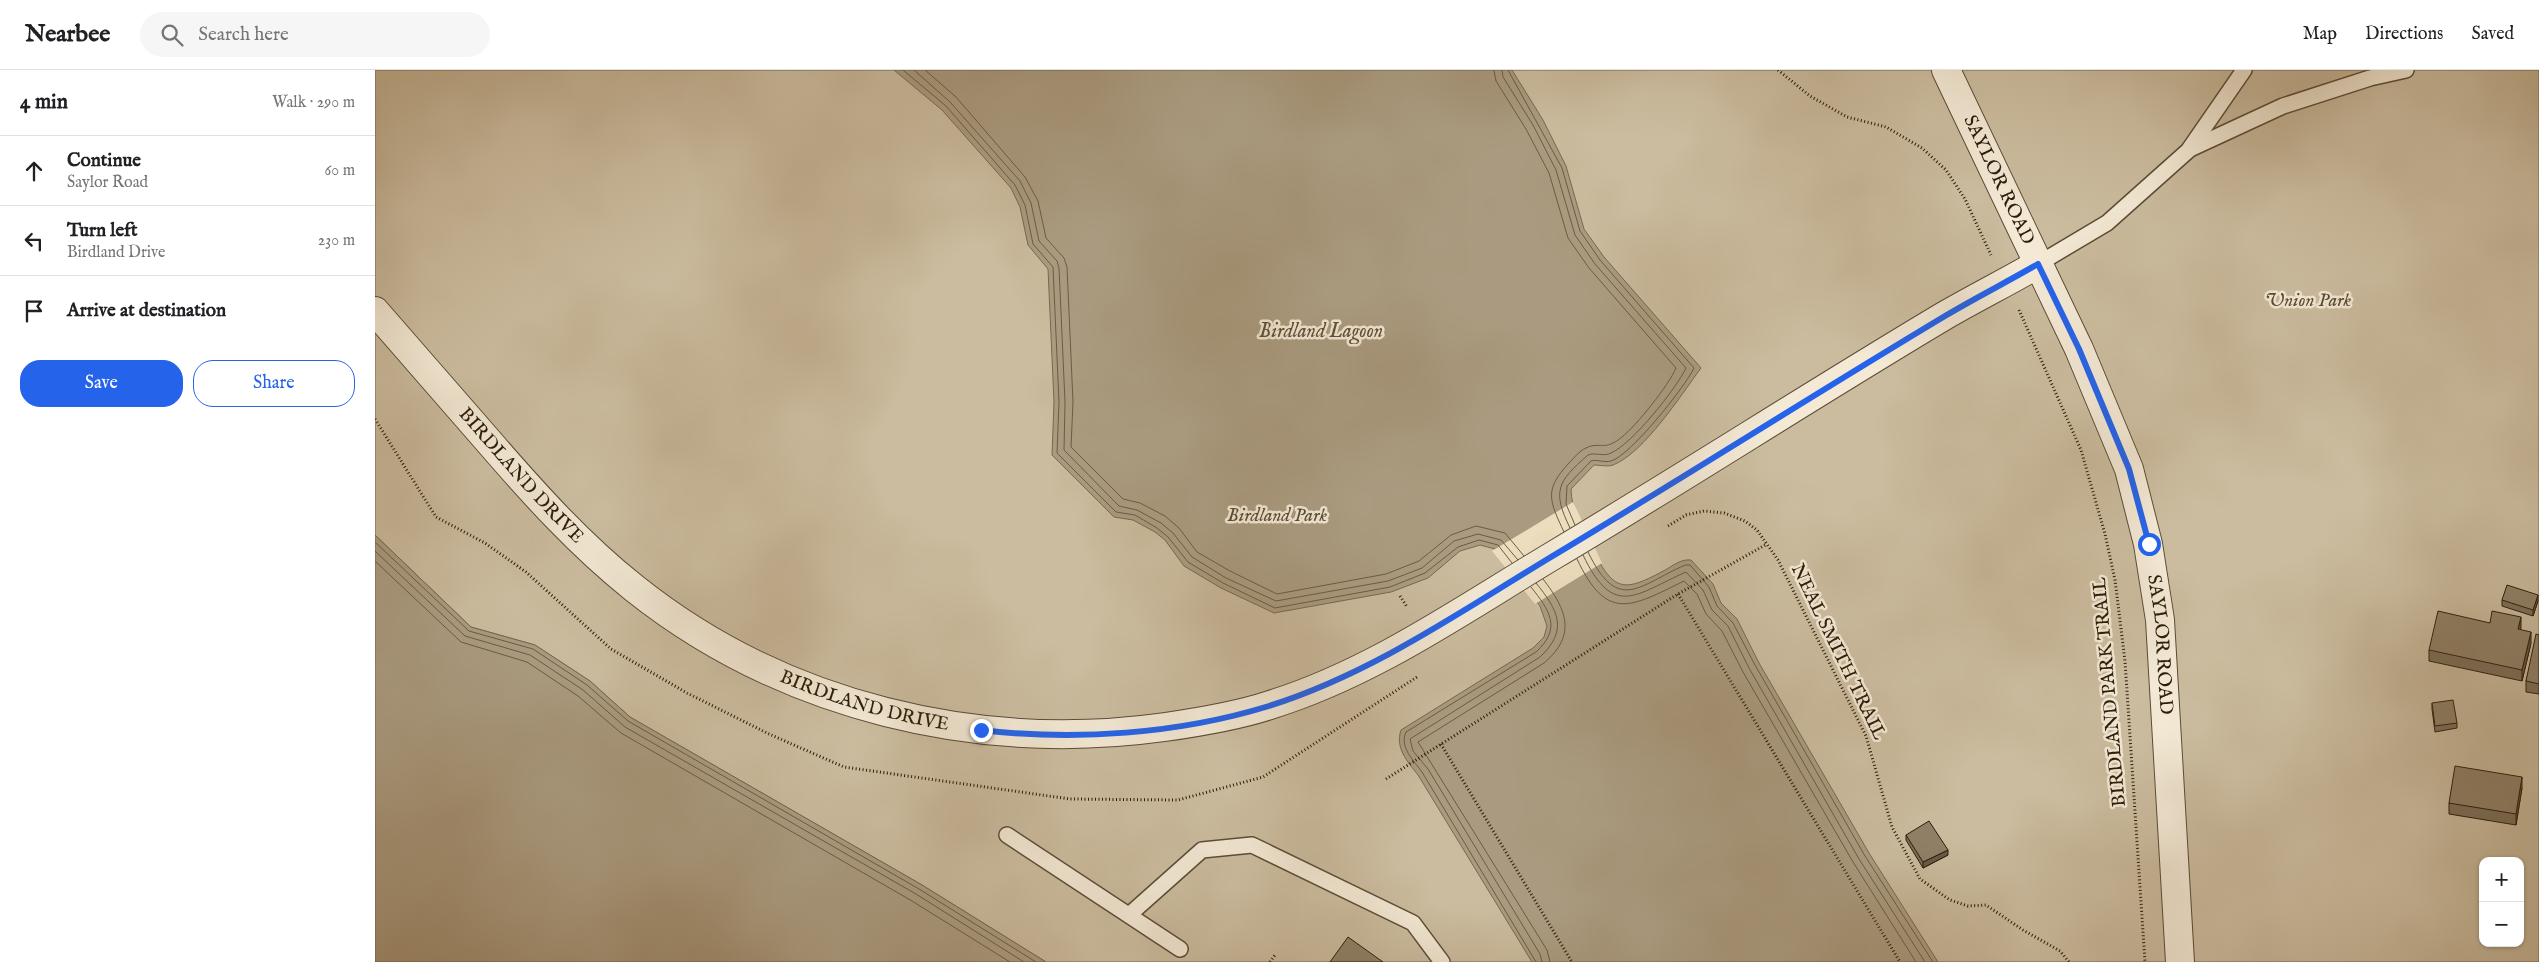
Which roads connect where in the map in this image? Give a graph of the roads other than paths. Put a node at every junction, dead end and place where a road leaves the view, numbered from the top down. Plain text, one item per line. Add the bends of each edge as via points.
1 (1947, 70) edge
2 (2244, 70) edge
3 (2406, 70) edge
4 (2190, 149) junction
5 (2038, 264) junction
6 (375, 311) edge
7 (1007, 835) dead end
8 (1129, 915) junction
9 (1180, 949) dead end
10 (1442, 962) edge
11 (2180, 962) edge

1 - 5 street, SAYLOR ROAD
2 - 4 lane
3 - 4 lane via 2283,106
4 - 5 lane via 2107,223
5 - 6 street, BIRDLAND DRIVE via 1947,314 1502,586 1335,682 1267,706 1195,723 1127,732 1046,735 1022,735 906,719 834,698 768,672 700,634 636,590 577,539 539,500
5 - 11 street, SAYLOR ROAD via 2079,349 2129,469 2149,544 2160,620
7 - 8 lane
8 - 9 lane
8 - 10 lane via 1202,850 1252,845 1413,923

